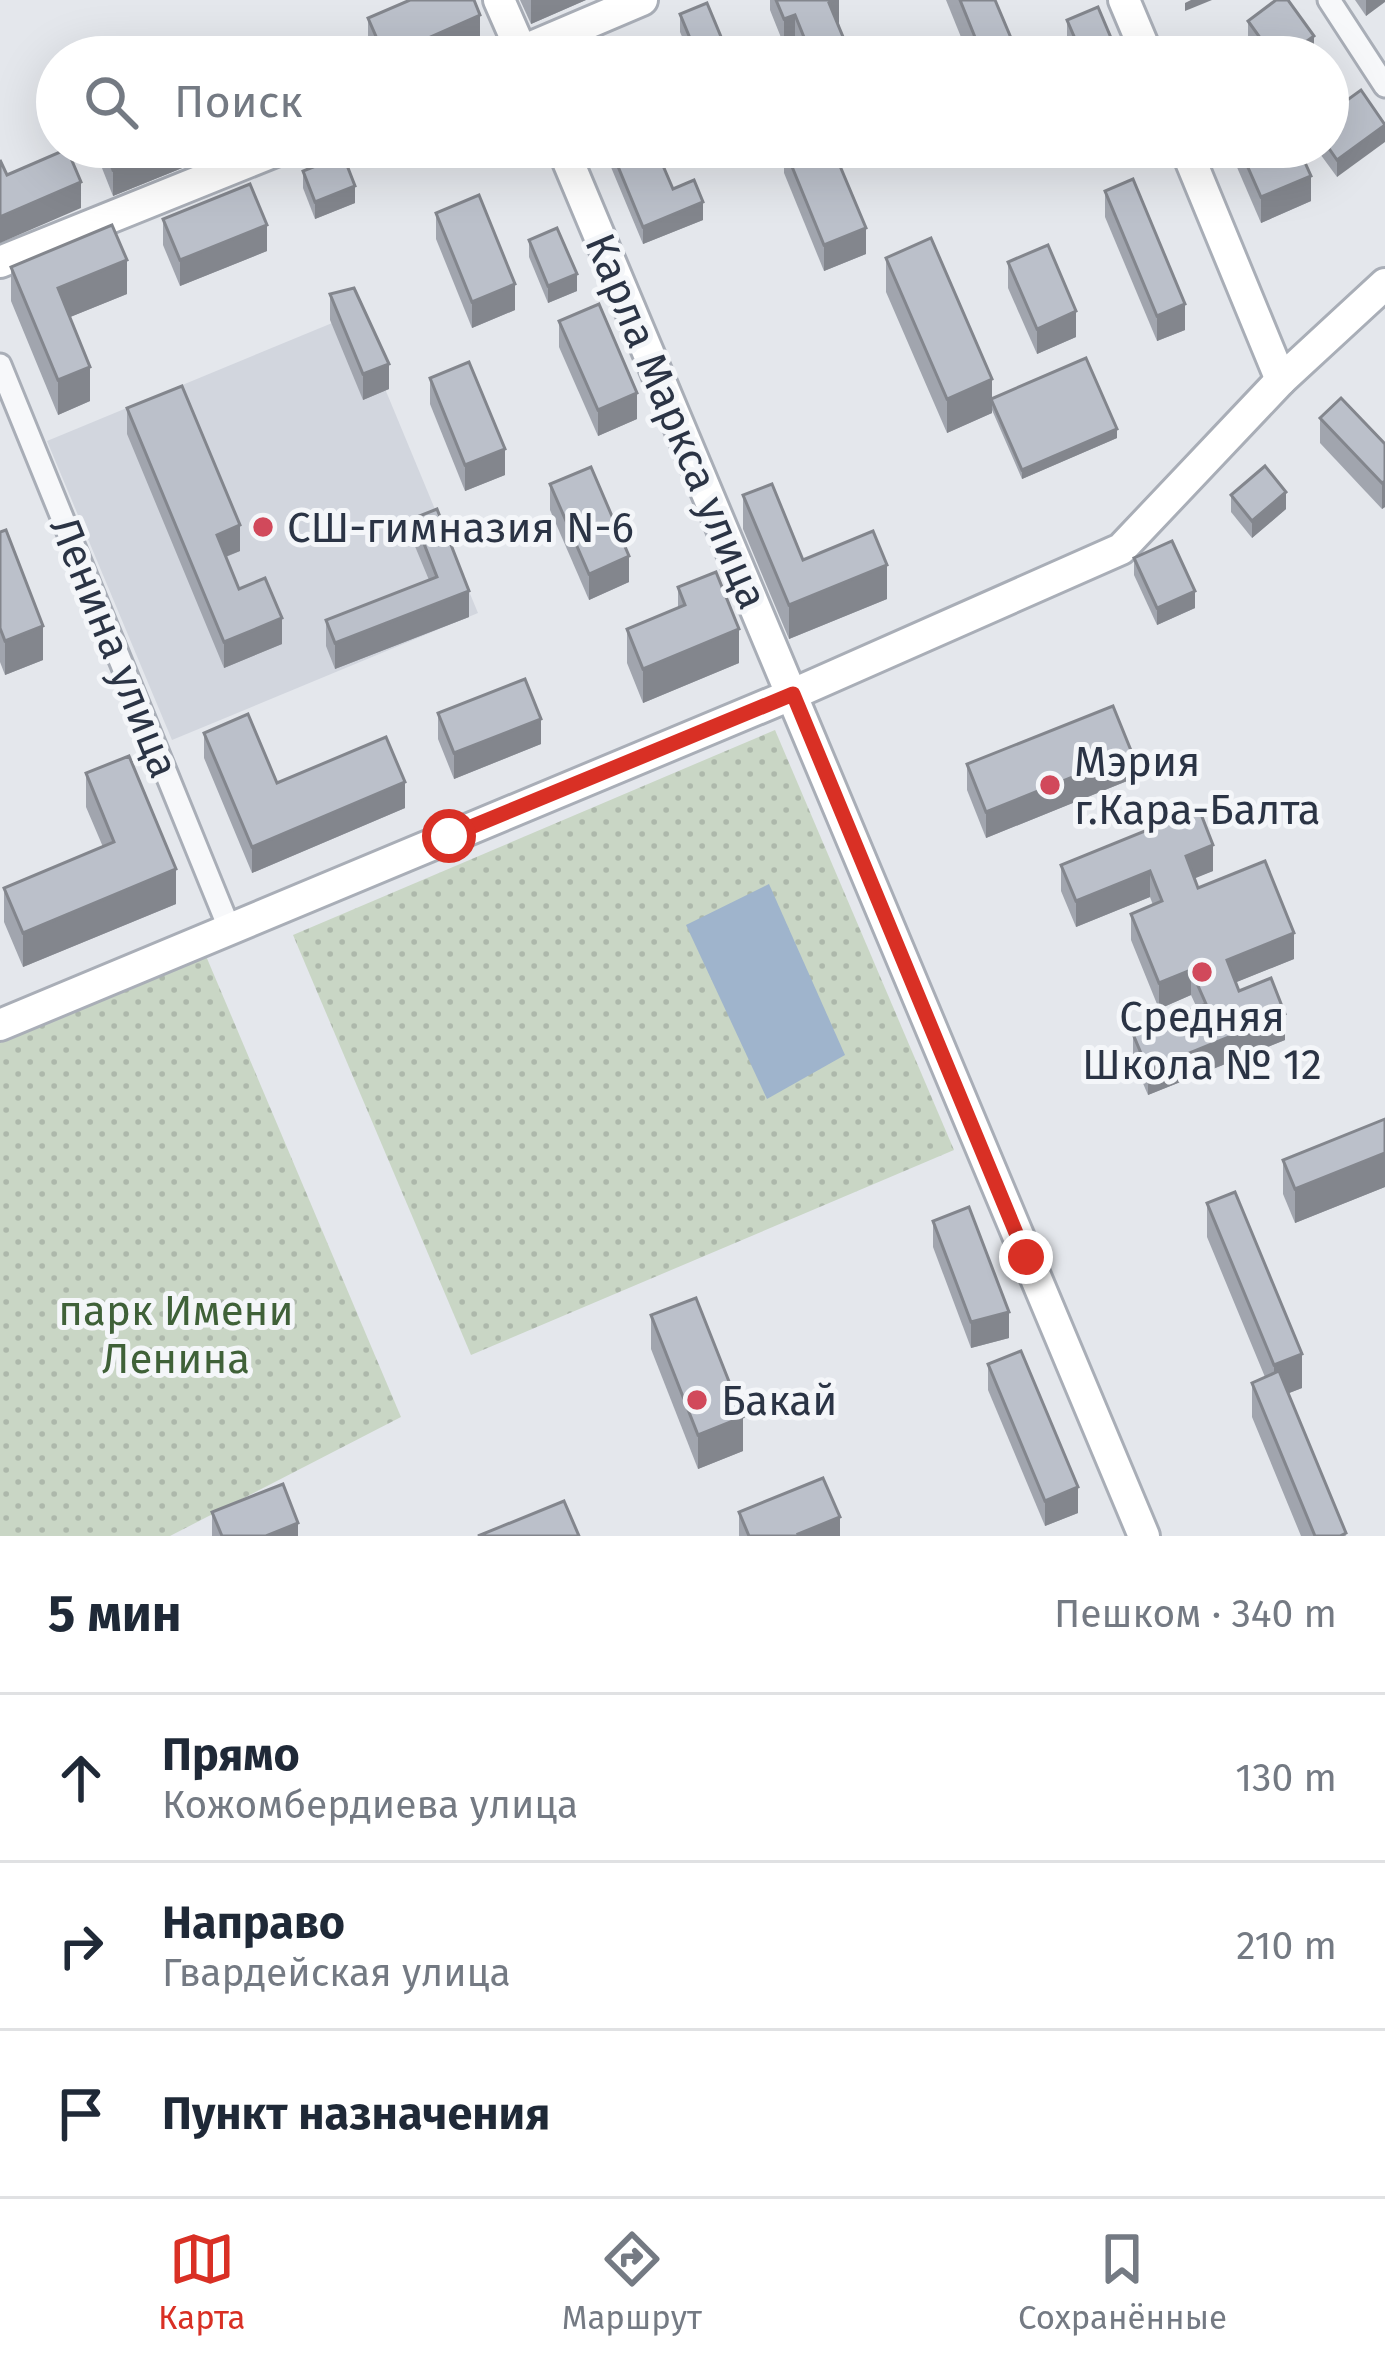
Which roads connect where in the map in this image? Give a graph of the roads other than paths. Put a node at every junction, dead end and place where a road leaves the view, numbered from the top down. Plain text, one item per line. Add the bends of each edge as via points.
1 (500, 0) edge
2 (642, 0) edge
3 (1124, 0) edge
4 (1328, 0) edge
5 (512, 36) edge
6 (561, 36) edge
7 (1139, 36) edge
8 (1385, 86) edge
9 (233, 168) edge
10 (571, 168) edge
11 (1194, 168) edge
12 (0, 262) edge
13 (1385, 284) edge
14 (0, 365) edge
15 (1281, 380) junction
16 (793, 694) junction
17 (230, 930) junction
18 (0, 1025) edge
19 (1144, 1536) edge

1 - 5 street
2 - 6 street
3 - 7 street
4 - 8 street
9 - 12 street
10 - 16 street, Карла Маркса улица
11 - 15 street
13 - 15 street
14 - 17 street, Ленина улица
15 - 16 street via 1120,549
16 - 17 street
16 - 19 street, Карла Маркса улица
17 - 18 street

